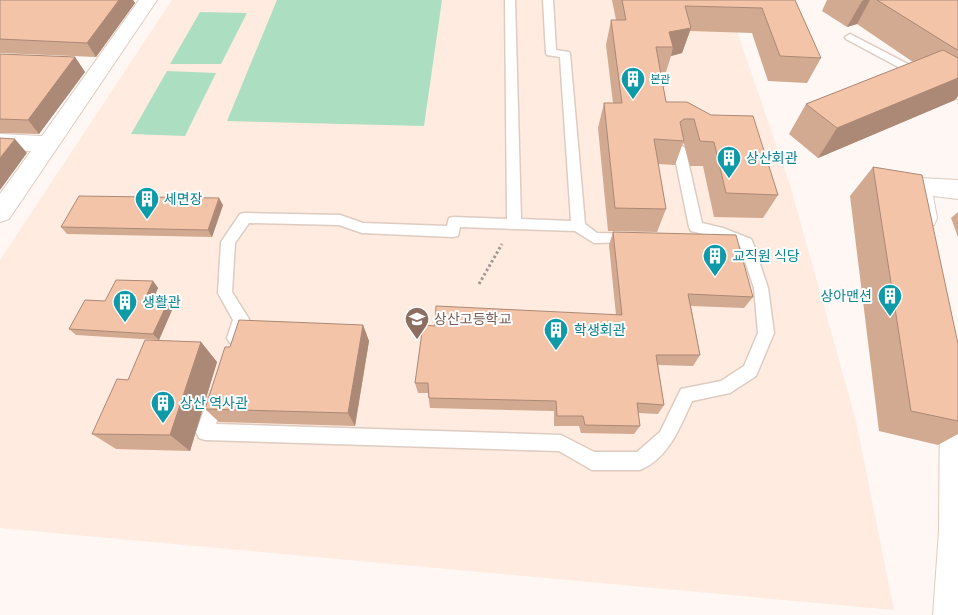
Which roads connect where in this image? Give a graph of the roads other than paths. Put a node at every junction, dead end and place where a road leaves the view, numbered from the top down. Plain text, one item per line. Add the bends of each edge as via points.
1 (148, 0) edge
2 (510, 0) edge
3 (548, 0) edge
4 (850, 37) dead end
5 (958, 95) edge
6 (0, 142) edge
7 (48, 144) junction
8 (679, 148) edge
9 (958, 190) edge
10 (0, 213) edge
11 (508, 224) junction
12 (578, 226) junction
13 (641, 239) edge
14 (931, 244) edge
15 (229, 357) edge
16 (956, 376) edge
17 (220, 385) edge
18 (952, 615) edge

1 - 7 street via 94,65
2 - 11 lane
3 - 12 lane via 551,53 564,54
4 - 5 lane
6 - 7 street
7 - 10 street
8 - 17 lane via 691,229 718,232 746,243 762,288 766,333 750,371 724,388 687,394 666,438 640,461 592,461 561,443 205,432
9 - 14 street via 919,188
11 - 12 lane
11 - 15 lane via 454,222 453,232 362,228 340,220 245,218 228,242 225,293 241,319
12 - 13 lane via 594,238
16 - 18 street via 956,531

